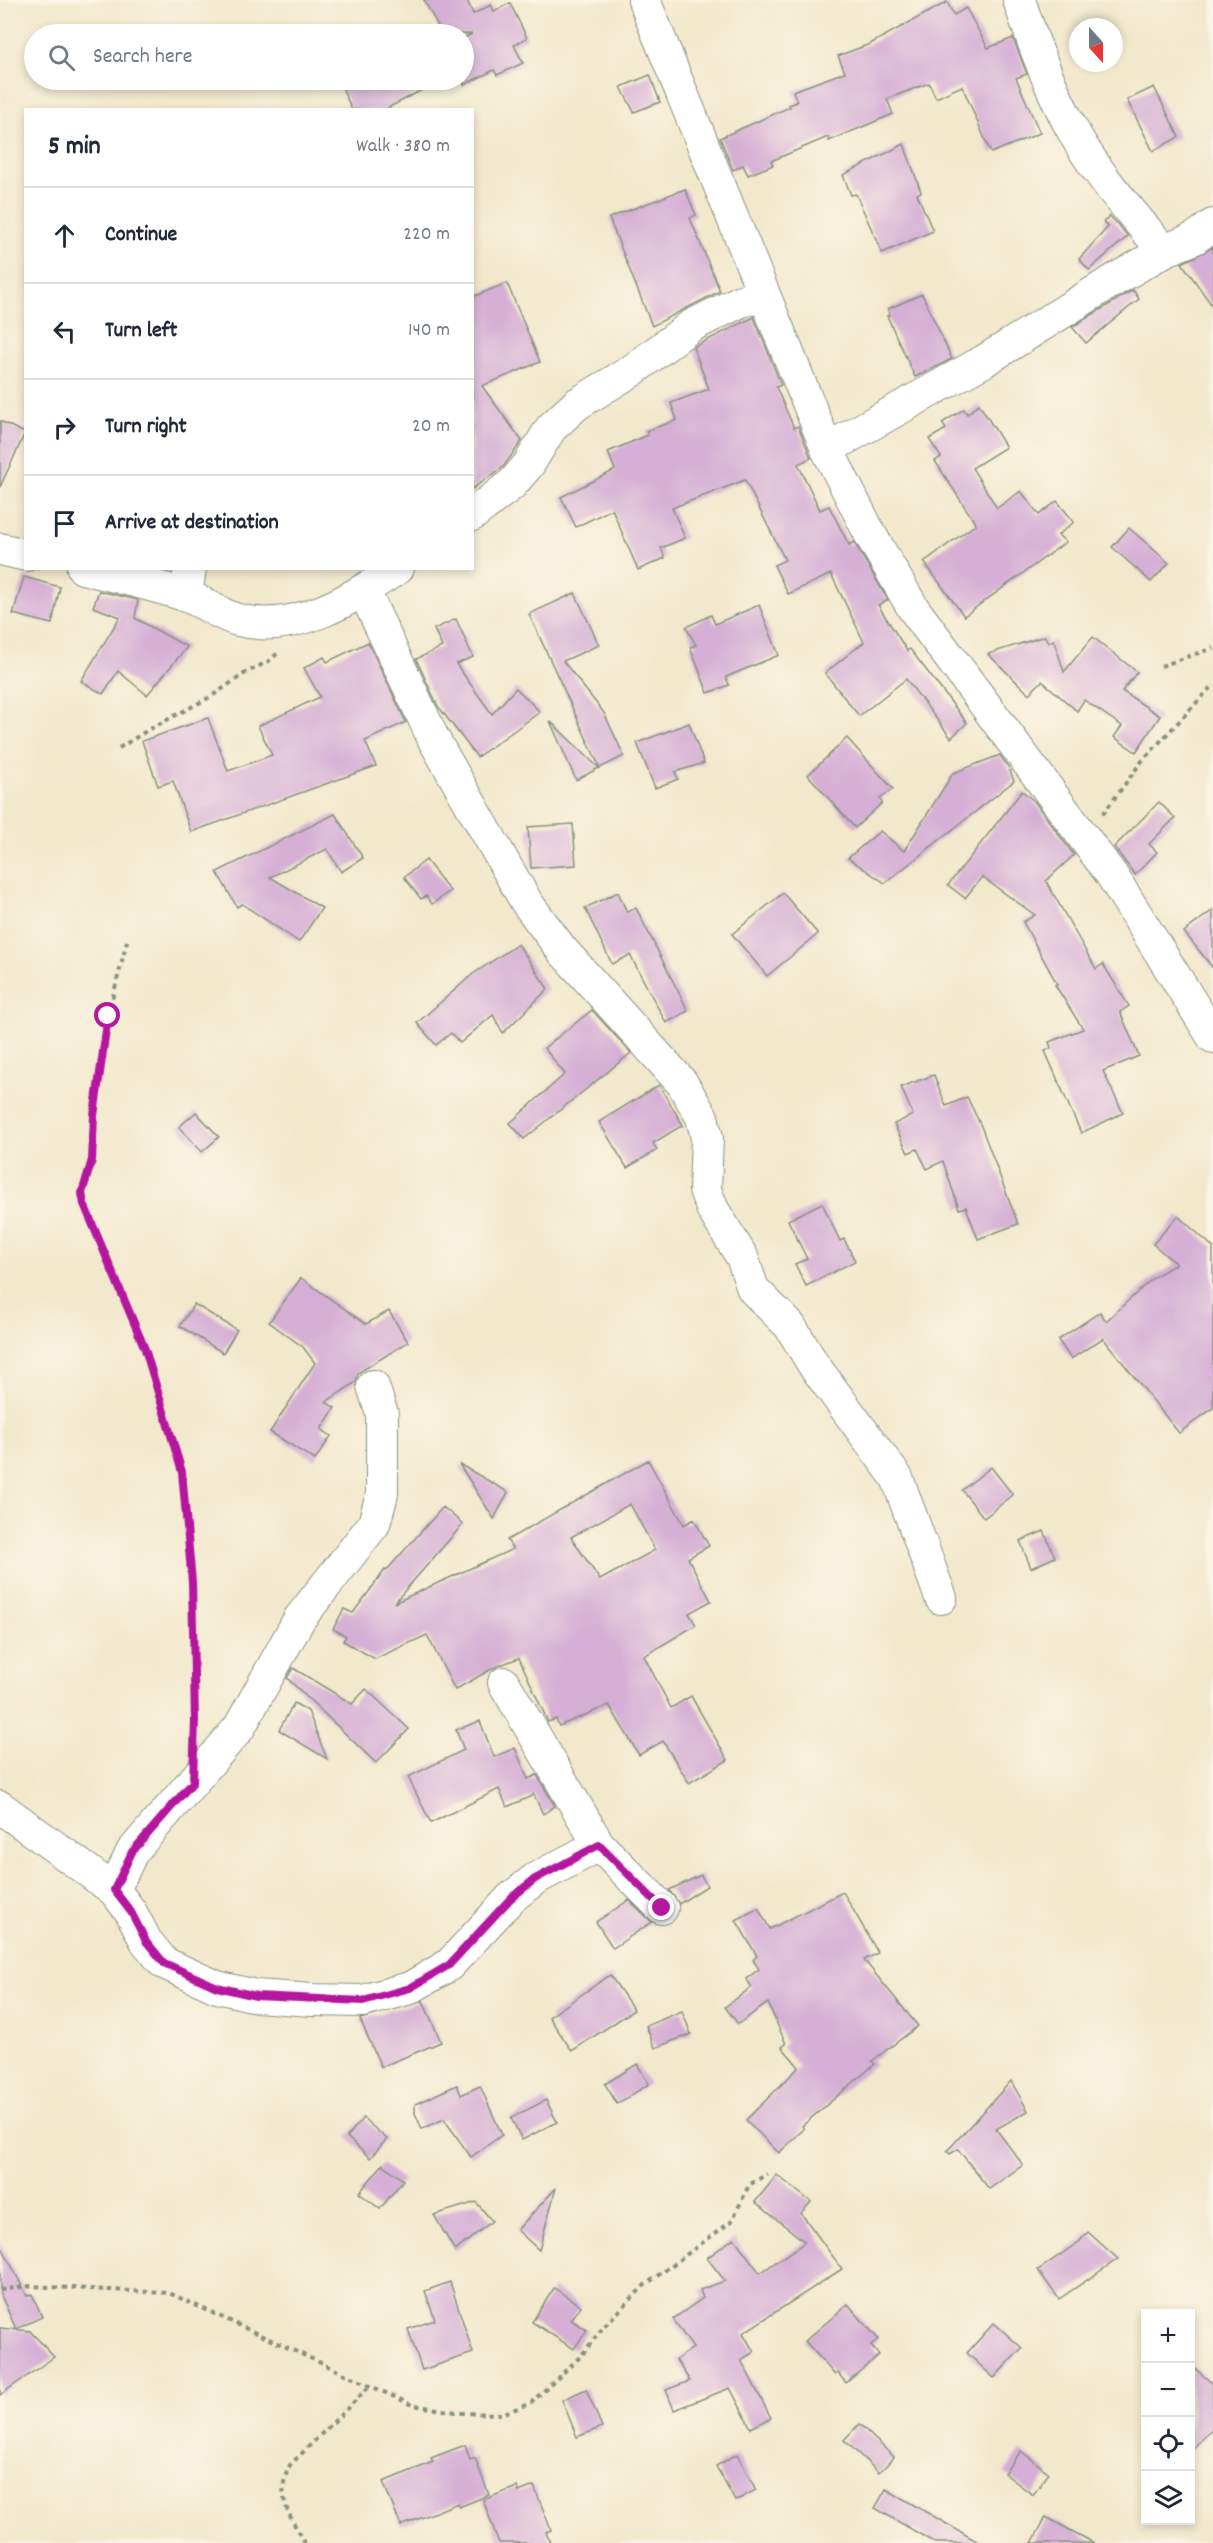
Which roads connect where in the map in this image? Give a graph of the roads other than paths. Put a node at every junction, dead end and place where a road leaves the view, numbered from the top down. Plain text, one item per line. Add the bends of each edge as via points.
1 (644, 0) edge
2 (1019, 0) edge
3 (1213, 225) edge
4 (1164, 251) junction
5 (764, 296) junction
6 (826, 449) junction
7 (474, 513) edge
8 (0, 549) edge
9 (24, 555) edge
10 (98, 570) edge
11 (395, 570) edge
12 (188, 582) edge
13 (364, 591) junction
14 (1213, 1037) edge
15 (372, 1386) dead end
16 (940, 1598) dead end
17 (504, 1683) dead end
18 (0, 1806) edge
19 (599, 1845) junction
20 (114, 1890) junction
21 (662, 1908) dead end

1 - 5 street
2 - 4 street via 1040,64 1074,132 1104,178
3 - 4 street via 1195,238
4 - 6 street via 984,361
5 - 6 street
5 - 7 street via 741,301 690,326 633,370 577,404 551,428 513,484
6 - 14 street via 913,608 1111,874
8 - 9 street
10 - 12 street
11 - 13 street
12 - 13 street via 237,620 262,623 311,615
13 - 16 street via 430,732 527,903 562,950 682,1083 702,1117 707,1138 705,1190 713,1210 742,1257 753,1288 790,1326 813,1364 897,1478
15 - 20 street via 382,1414 382,1494 374,1524 300,1618 239,1728 132,1852
17 - 19 street
18 - 20 street
19 - 20 street via 535,1879 511,1898 449,1965 410,1988 363,2001 256,1996 217,1987 164,1963
19 - 21 street

